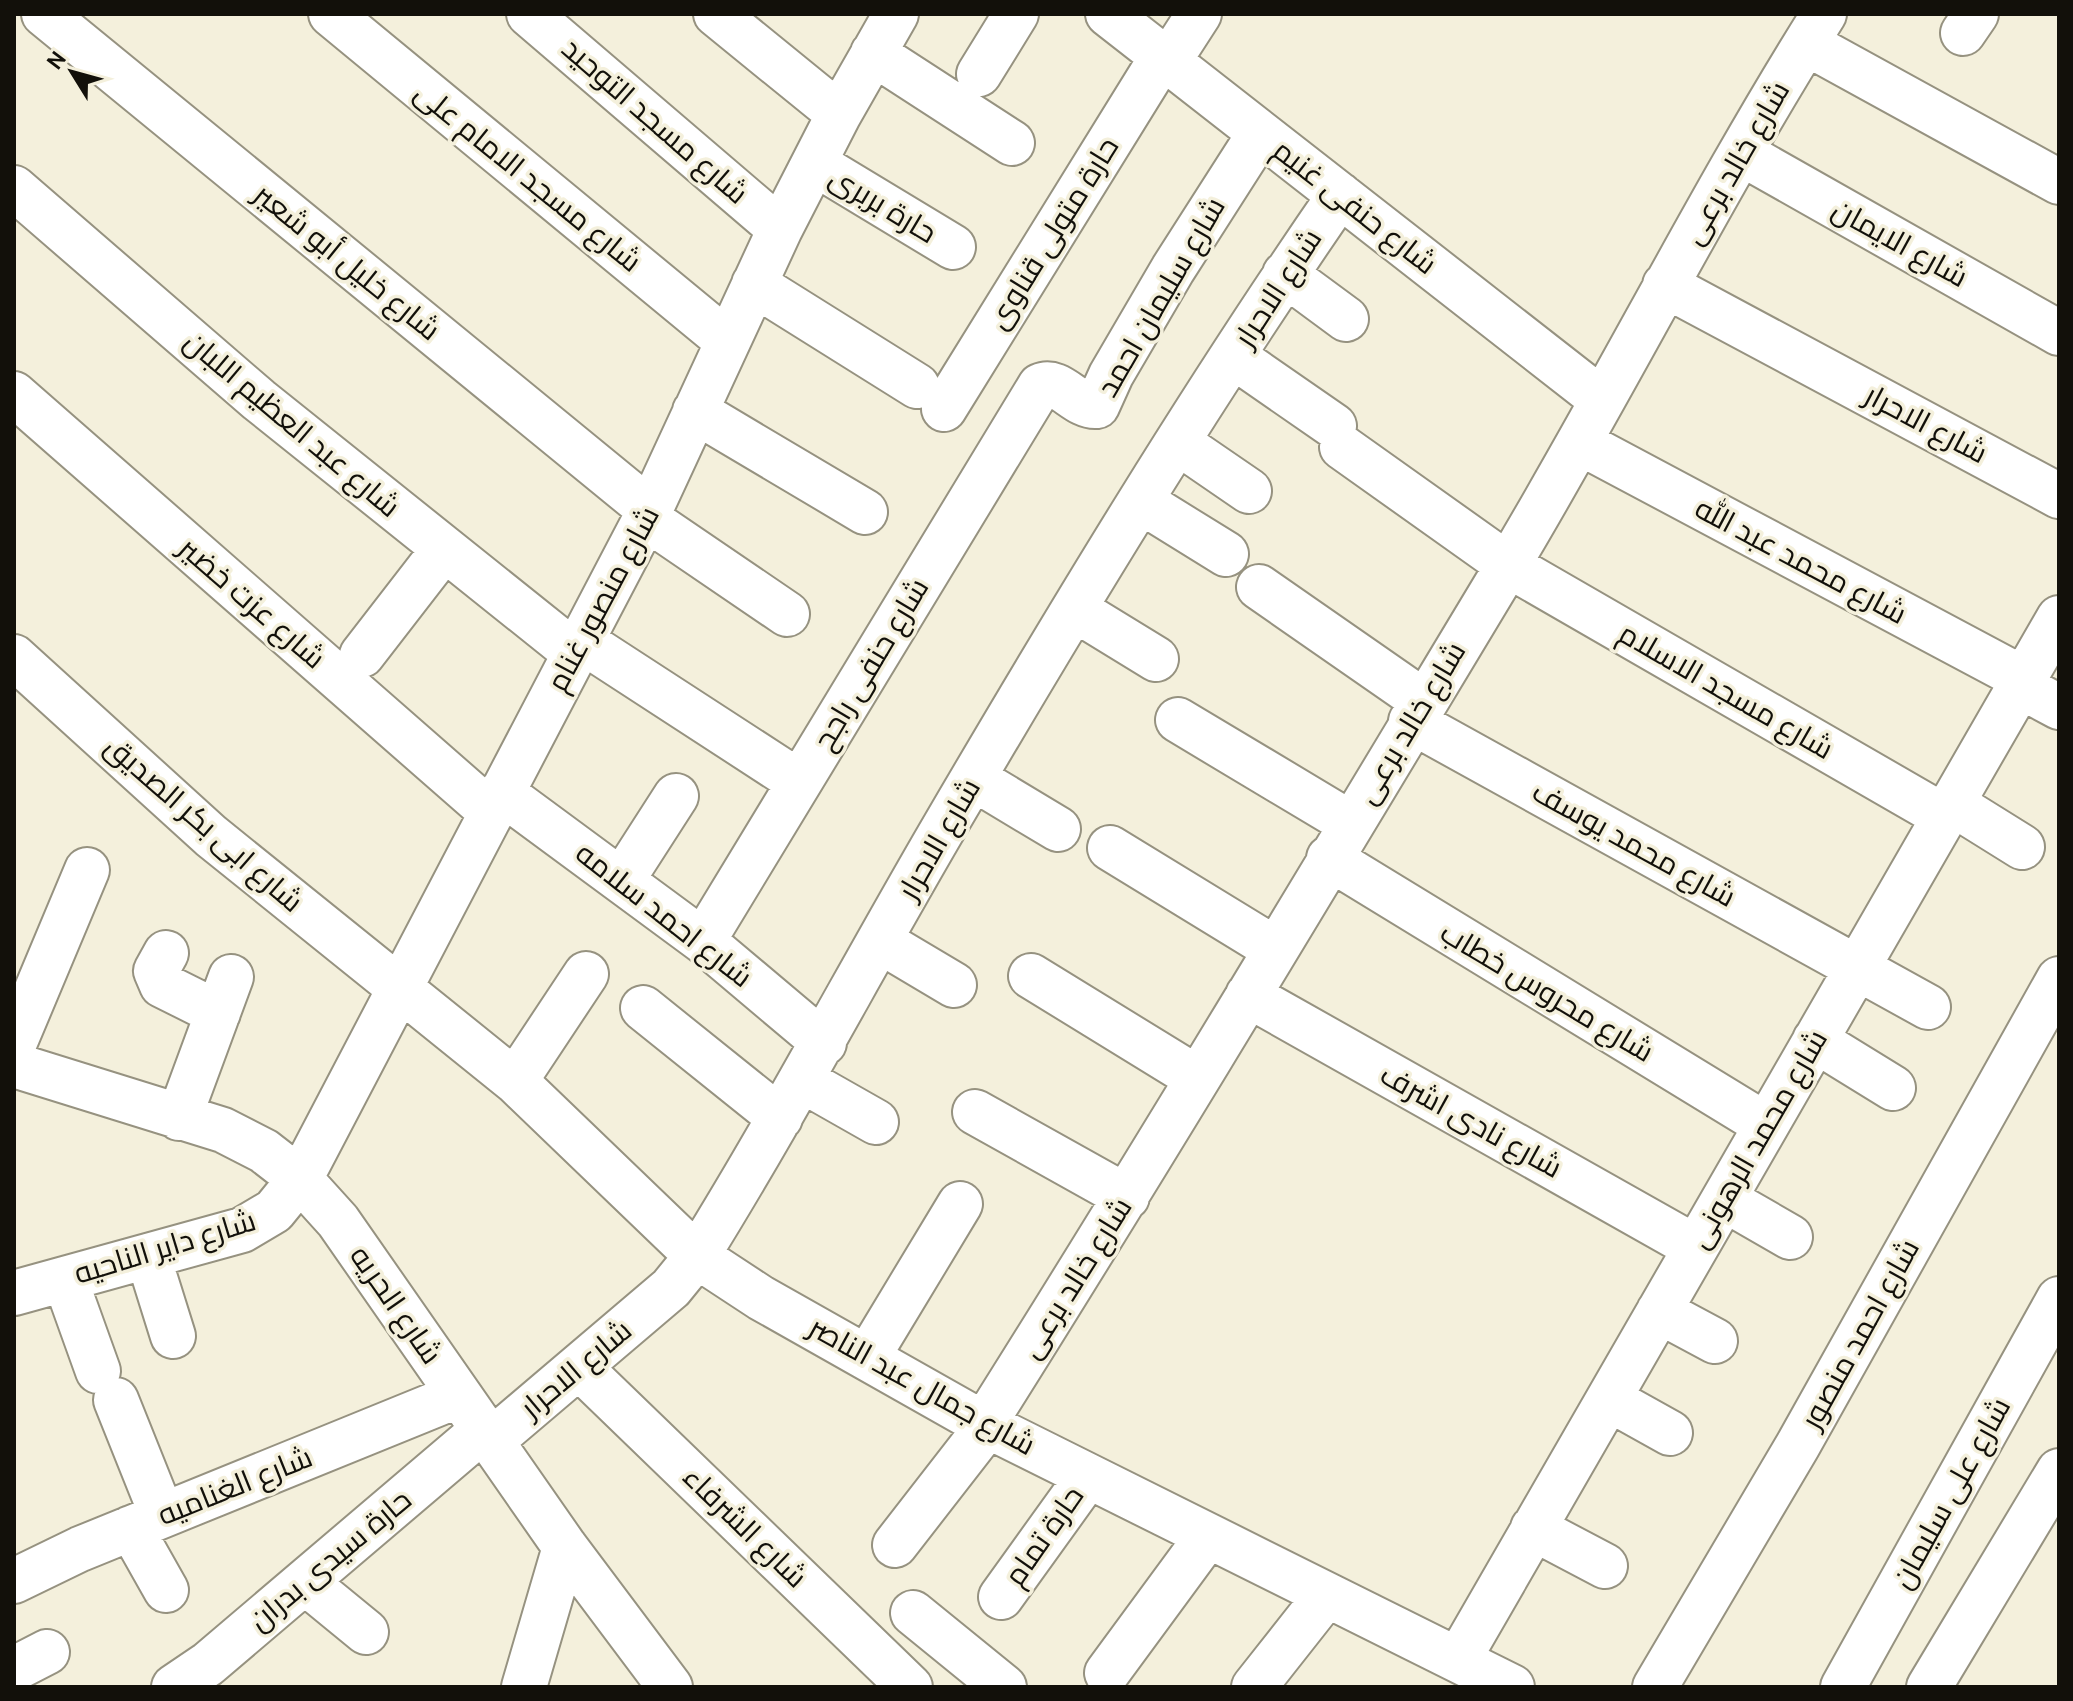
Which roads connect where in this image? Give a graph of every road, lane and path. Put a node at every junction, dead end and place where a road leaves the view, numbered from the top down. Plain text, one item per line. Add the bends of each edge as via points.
1 (44, 14) edge
2 (331, 14) edge
3 (529, 14) edge
4 (716, 14) edge
5 (896, 14) edge
6 (1016, 14) edge
7 (1108, 14) edge
8 (1199, 14) edge
9 (1815, 28) edge
10 (873, 53) junction
11 (1165, 60) junction
12 (979, 74) dead end
13 (839, 114) junction
14 (1260, 133) junction
15 (1012, 143) dead end
16 (1741, 153) junction
17 (814, 163) junction
18 (2059, 182) edge
19 (14, 188) edge
20 (1340, 195) junction
21 (780, 229) junction
22 (953, 247) dead end
23 (1285, 274) junction
24 (754, 284) junction
25 (1665, 285) junction
26 (1346, 319) dead end
27 (2059, 333) edge
28 (726, 340) junction
29 (1233, 356) junction
30 (1040, 386) joint
31 (14, 394) edge
32 (1602, 400) junction
33 (695, 411) junction
34 (1579, 442) junction
35 (1179, 443) junction
36 (1249, 491) dead end
37 (2059, 496) edge
38 (1142, 502) junction
39 (865, 512) dead end
40 (648, 514) junction
41 (444, 549) junction
42 (1226, 554) dead end
43 (1508, 565) junction
44 (1259, 587) dead end
45 (1076, 610) junction
46 (787, 614) dead end
47 (2059, 618) edge
48 (578, 647) junction
49 (362, 655) dead end
50 (14, 657) edge
51 (1156, 659) dead end
52 (2022, 683) junction
53 (2059, 707) edge
54 (1417, 711) junction
55 (1178, 720) dead end
56 (973, 778) junction
57 (799, 782) junction
58 (676, 796) dead end
59 (496, 802) junction
60 (1949, 810) junction
61 (1058, 829) dead end
62 (1340, 841) junction
63 (2022, 847) dead end
64 (1110, 848) dead end
65 (87, 870) dead end
66 (622, 880) junction
67 (703, 941) junction
68 (880, 941) junction
69 (1275, 949) junction
70 (166, 953) dead end
71 (1857, 967) junction
72 (586, 974) dead end
73 (1031, 976) dead end
74 (2059, 979) edge
75 (954, 985) dead end
76 (398, 986) junction
77 (1248, 995) junction
78 (1928, 1007) dead end
79 (643, 1008) dead end
80 (1815, 1040) junction
81 (824, 1043) junction
82 (14, 1044) edge
83 (14, 1065) edge
84 (1197, 1078) junction
85 (802, 1080) junction
86 (515, 1081) junction
87 (1893, 1088) dead end
88 (975, 1112) dead end
89 (179, 1118) junction
90 (780, 1118) junction
91 (876, 1122) dead end
92 (1766, 1125) junction
93 (300, 1179) junction
94 (1127, 1197) junction
95 (1724, 1199) junction
96 (960, 1204) dead end
97 (1790, 1237) dead end
98 (1695, 1247) junction
99 (148, 1256) junction
100 (697, 1256) junction
101 (65, 1279) junction
102 (14, 1293) edge
103 (2059, 1299) edge
104 (1659, 1311) junction
105 (173, 1336) dead end
106 (1715, 1341) dead end
107 (867, 1358) junction
108 (579, 1367) junction
109 (1609, 1399) junction
110 (478, 1422) junction
111 (986, 1424) junction
112 (1670, 1433) dead end
113 (2059, 1471) edge
114 (1088, 1476) junction
115 (146, 1522) junction
116 (1533, 1528) junction
117 (1207, 1537) junction
118 (895, 1545) dead end
119 (565, 1547) junction
120 (20, 1564) edge
121 (1605, 1566) dead end
122 (305, 1582) junction
123 (166, 1590) dead end
124 (1001, 1597) dead end
125 (1325, 1597) junction
126 (913, 1613) dead end
127 (366, 1632) dead end
128 (1458, 1660) junction
129 (1107, 1673) dead end
130 (191, 1683) edge
131 (524, 1687) edge
132 (670, 1687) edge
133 (910, 1687) edge
134 (1004, 1687) edge
135 (1254, 1687) edge
136 (1512, 1687) edge
137 (1655, 1687) edge
138 (1843, 1687) edge
139 (1929, 1687) edge

1 - 40 street, شارع خليل أبو شعير
2 - 28 street, شارع مسجد الامام على
3 - 21 street, شارع مسجد التوحيد
4 - 13 street
5 - 10 street, شارع منصور غنام
6 - 12 street
7 - 11 street, شارع حنفى غنيم
8 - 11 street, حارة متولى قناوى
9 - 16 street, شارع خالد برعى
9 - 18 street
10 - 13 street, شارع منصور غنام
10 - 15 street
11 - 14 street, شارع حنفى غنيم
11 - 24 street, حارة متولى قناوى via 931,398
13 - 17 street, شارع منصور غنام
14 - 20 street, شارع حنفى غنيم
14 - 30 street, شارع سليمان احمد via 1173,269 1111,375 1102,401 1088,407 1054,385
16 - 25 street, شارع خالد برعى
16 - 27 street, شارع الايمان
17 - 21 street, شارع منصور غنام
17 - 22 street, حارة بربرى
19 - 41 street, شارع عبد العظيم اللبان via 259,400
20 - 23 street, شارع الاحرار
20 - 32 street, شارع حنفى غنيم
21 - 24 street, شارع منصور غنام
23 - 26 street
23 - 29 street, شارع الاحرار
24 - 28 street, شارع منصور غنام
25 - 32 street, شارع خالد برعى
25 - 37 street, شارع الاحرار
28 - 33 street, شارع منصور غنام
29 - 35 street, شارع الاحرار
29 - 43 street, شارع مسجد الاسلام
30 - 57 street, شارع حنفى راجح
31 - 59 street, شارع عزت خضير
32 - 34 street, شارع خالد برعى
33 - 39 street
33 - 40 street, شارع منصور غنام
34 - 43 street, شارع خالد برعى
34 - 52 street, شارع محمد عبد الله
35 - 36 street
35 - 38 street, شارع الاحرار
38 - 42 street
38 - 45 street, شارع الاحرار
40 - 46 street, شارع خليل أبو شعير
40 - 48 street, شارع منصور غنام
41 - 48 street, شارع عبد العظيم اللبان
41 - 49 street
43 - 54 street, شارع خالد برعى
43 - 60 street, شارع مسجد الاسلام
44 - 54 street, شارع محمد يوسف
45 - 51 street
45 - 56 street, شارع الاحرار
47 - 52 street, شارع محمد الرهونى
48 - 57 street
48 - 59 street, شارع منصور غنام
50 - 76 street, شارع ابى بكر الصديق via 211,836
52 - 53 street, شارع محمد عبد الله
52 - 60 street, شارع محمد الرهونى
54 - 62 street, شارع خالد برعى
54 - 71 street, شارع محمد يوسف
55 - 62 street, شارع محروس خطاب
56 - 61 street
56 - 68 street, شارع الاحرار
57 - 67 street, شارع حنفى راجح
58 - 66 street
59 - 66 street, شارع احمد سلامه
59 - 76 street, شارع منصور غنام
60 - 63 street, شارع مسجد الاسلام
60 - 71 street, شارع محمد الرهونى
62 - 69 street, شارع خالد برعى
62 - 92 street, شارع محروس خطاب
64 - 69 street
65 - 82 street
66 - 67 street, شارع احمد سلامه
67 - 81 street, شارع احمد سلامه
68 - 75 street
68 - 81 street, شارع الاحرار
69 - 77 street, شارع خالد برعى
70 - 89 street via 156,971 162,985 224,995
71 - 78 street, شارع محمد يوسف
71 - 80 street, شارع محمد الرهونى
72 - 86 street
73 - 84 street
74 - 137 street, شارع احمد منصور via 1798,1445
76 - 86 street, شارع جمال عبد الناصر
76 - 93 street, شارع منصور غنام
77 - 84 street, شارع خالد برعى
77 - 98 street, شارع نادى اشرف
79 - 90 street
80 - 87 street
80 - 92 street, شارع محمد الرهونى
81 - 85 street, شارع الاحرار
83 - 89 street, شارع الحريه
84 - 94 street, شارع خالد برعى
85 - 90 street, شارع الاحرار
85 - 91 street
86 - 100 street, شارع جمال عبد الناصر
88 - 94 street
89 - 93 street, شارع الحريه via 223,1130 264,1151
90 - 100 street, شارع الاحرار
92 - 95 street, شارع محمد الرهونى
93 - 99 street, شارع داير الناحيه via 274,1211 242,1230
93 - 110 street, شارع الحريه via 338,1221
94 - 111 street, شارع خالد برعى
95 - 97 street
95 - 98 street, شارع محمد الرهونى
96 - 107 street
98 - 104 street, شارع محمد الرهونى
99 - 101 street, شارع داير الناحيه
99 - 105 street
100 - 107 street, شارع جمال عبد الناصر
100 - 108 street, شارع الاحرار via 671,1288
101 - 102 street, شارع داير الناحيه
101 - 115 street via 107,1386
103 - 138 street, شارع على سليمان
104 - 106 street
104 - 109 street, شارع محمد الرهونى
107 - 111 street, شارع جمال عبد الناصر
108 - 110 street, شارع الاحرار
108 - 133 street, شارع الشرفاء
109 - 112 street
109 - 116 street, شارع محمد الرهونى
110 - 115 street, شارع الغناميه
110 - 119 street, شارع الحريه
110 - 122 street, حارة سيدى بدران
111 - 114 street, شارع جمال عبد الناصر
111 - 118 street, شارع خالد برعى
113 - 139 street
114 - 117 street, شارع جمال عبد الناصر
114 - 124 street, حارة تمام
115 - 120 street, شارع الغناميه
115 - 123 street
116 - 121 street
116 - 128 street, شارع محمد الرهونى
117 - 125 street, شارع جمال عبد الناصر
117 - 129 street
119 - 131 street
119 - 132 street, شارع الحريه
122 - 127 street
122 - 130 street, حارة سيدى بدران
125 - 128 street, شارع جمال عبد الناصر
125 - 135 street
126 - 134 street
128 - 136 street, شارع جمال عبد الناصر

